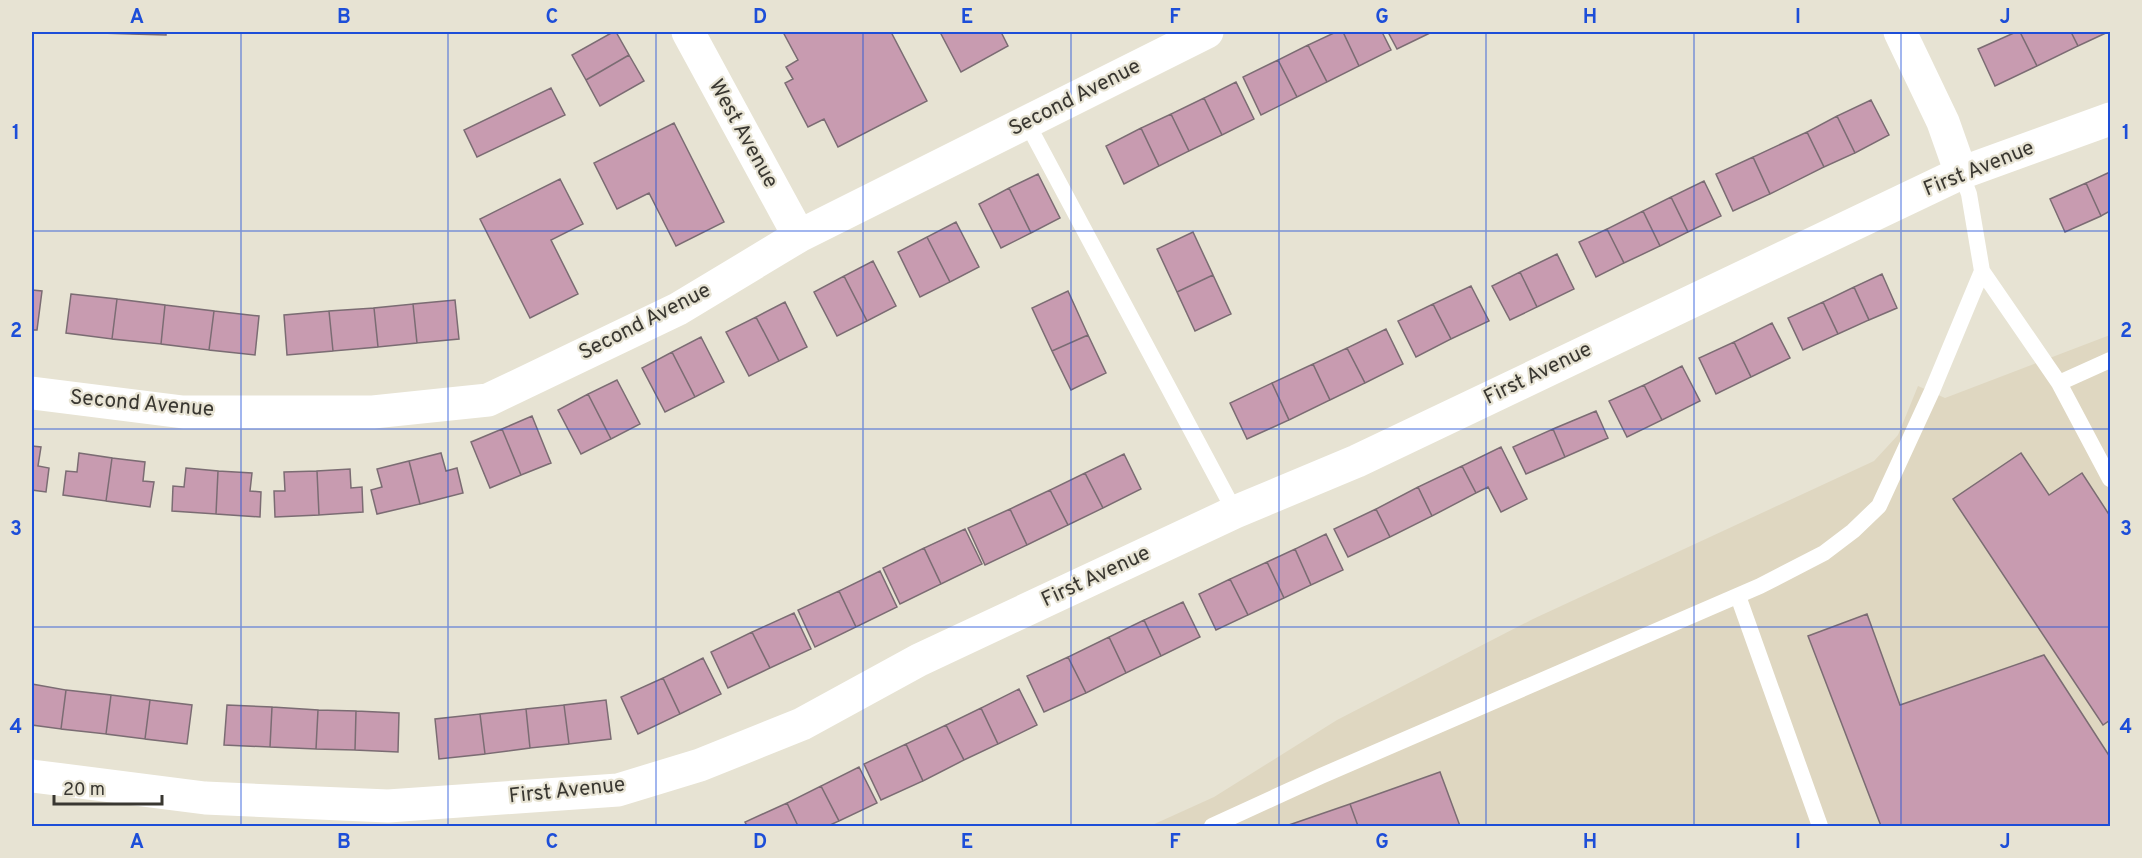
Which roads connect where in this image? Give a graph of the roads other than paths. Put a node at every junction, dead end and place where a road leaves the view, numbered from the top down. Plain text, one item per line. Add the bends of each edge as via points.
1 (688, 32) edge
2 (1207, 32) edge
3 (1900, 32) edge
4 (2110, 119) edge
5 (1027, 123) junction
6 (1961, 173) junction
7 (799, 236) junction
8 (1982, 271) junction
9 (2110, 360) edge
10 (2059, 383) junction
11 (32, 393) edge
12 (2110, 479) edge
13 (1234, 512) junction
14 (1738, 596) junction
15 (32, 776) edge
16 (1212, 826) edge
17 (1820, 826) edge

1 - 7 street, West Avenue
2 - 5 street, Second Avenue
3 - 6 street
4 - 6 street, First Avenue
5 - 7 street, Second Avenue
5 - 13 lane
6 - 8 lane
6 - 13 street, First Avenue via 1357,461
7 - 11 street, Second Avenue via 678,309 488,400 374,412 183,412
8 - 10 lane
8 - 14 lane via 1879,506 1824,553
9 - 10 lane
10 - 12 lane
13 - 15 street, First Avenue via 919,660 802,724 700,765 618,790 388,806 205,798
14 - 16 lane
14 - 17 lane

